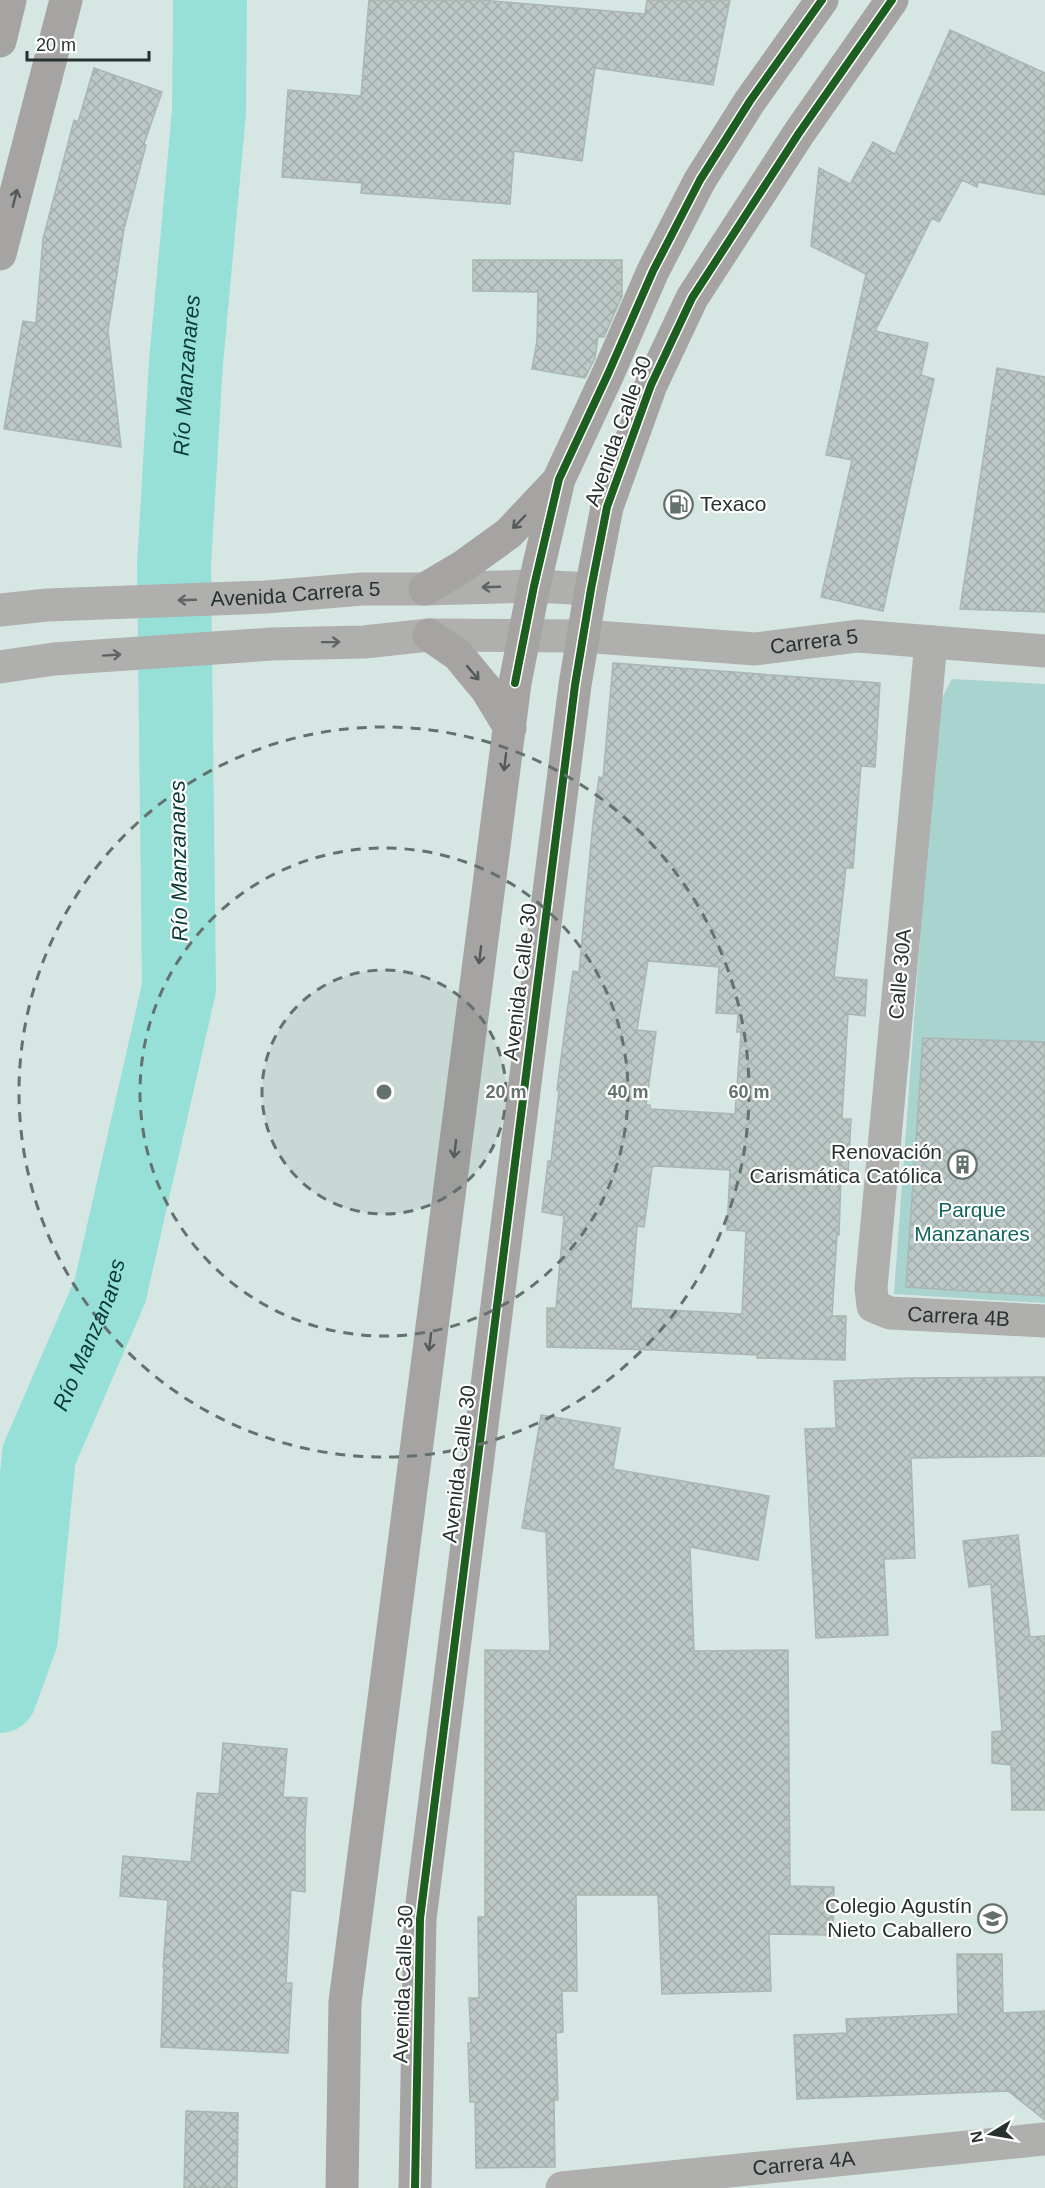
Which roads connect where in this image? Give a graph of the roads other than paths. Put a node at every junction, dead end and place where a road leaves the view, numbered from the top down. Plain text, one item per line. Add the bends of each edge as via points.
1 (10, 0) edge
2 (66, 0) edge
3 (822, 0) edge
4 (892, 0) edge
5 (0, 41) edge
6 (0, 254) edge
7 (559, 479) junction
8 (534, 586) junction
9 (591, 589) junction
10 (425, 590) junction
11 (0, 610) edge
12 (429, 635) junction
13 (524, 635) junction
14 (583, 636) junction
15 (932, 642) junction
16 (1045, 651) edge
17 (0, 667) edge
18 (510, 728) junction
19 (873, 1306) joint
20 (1045, 1321) edge
21 (1045, 2139) edge
22 (342, 2188) edge
23 (416, 2188) edge
24 (562, 2188) edge

1 - 5 main road
6 -> 2 main road
3 - 7 main road, Avenida Calle 30 via 700,180 653,271
4 - 9 main road, Avenida Calle 30 via 799,133 692,298 651,385 607,507
7 - 8 main road, Avenida Calle 30
7 -> 10 main road via 509,532
8 - 9 street, Avenida Carrera 5
8 -> 10 street, Avenida Carrera 5
8 - 13 main road, Avenida Calle 30
9 - 14 main road, Avenida Calle 30
10 -> 11 street, Avenida Carrera 5 via 362,589
12 - 13 street
17 -> 12 street via 54,659
12 -> 18 main road via 458,655 487,690
13 - 14 street
13 - 18 main road, Avenida Calle 30
14 - 15 street, Carrera 5 via 755,649 858,636
14 - 23 main road, Avenida Calle 30 via 420,1919
15 - 16 street, Carrera 5
15 - 19 street, Calle 30A via 871,1288
18 -> 22 main road, Avenida Calle 30 via 345,2002
19 - 20 street, Carrera 4B via 890,1313
21 - 24 street, Carrera 4A

